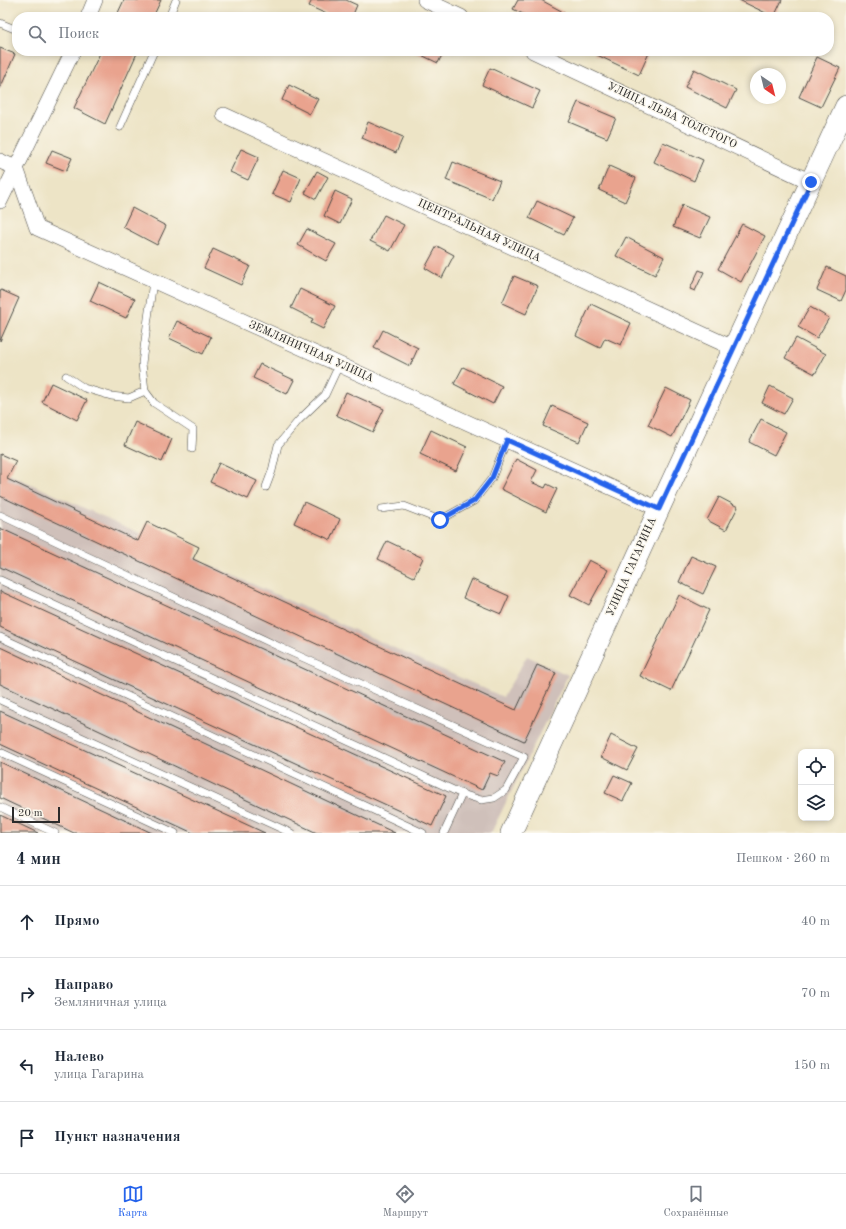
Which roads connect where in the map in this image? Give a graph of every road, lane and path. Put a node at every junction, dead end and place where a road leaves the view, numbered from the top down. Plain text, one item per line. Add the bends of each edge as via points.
1 (95, 0) edge
2 (176, 0) edge
3 (425, 0) edge
4 (90, 12) edge
5 (171, 12) edge
6 (450, 12) edge
7 (0, 23) edge
8 (12, 28) edge
9 (67, 56) edge
10 (152, 56) edge
11 (544, 56) edge
12 (846, 106) edge
13 (224, 115) dead end
14 (120, 127) dead end
15 (0, 161) edge
16 (16, 168) junction
17 (811, 182) junction
18 (0, 201) edge
19 (153, 281) junction
20 (733, 348) junction
21 (339, 365) junction
22 (66, 376) dead end
23 (146, 391) junction
24 (507, 440) junction
25 (192, 449) dead end
26 (266, 487) dead end
27 (381, 509) dead end
28 (659, 509) junction
29 (0, 515) edge
30 (0, 580) edge
31 (0, 637) edge
32 (0, 700) edge
33 (0, 752) edge
34 (462, 794) junction
35 (0, 807) edge
36 (56, 833) edge
37 (175, 833) edge
38 (292, 833) edge
39 (422, 833) edge
40 (444, 833) edge
41 (511, 833) edge

1 - 4 street
2 - 5 lane
3 - 6 street
7 - 8 lane
9 - 16 street
10 - 14 lane
11 - 17 street, УЛИЦА ЛЬВА ТОЛСТОГО
12 - 17 street, УЛИЦА ГАГАРИНА
13 - 20 street, ЦЕНТРАЛЬНАЯ УЛИЦА
15 - 16 street
16 - 18 street
16 - 19 street, ЗЕМЛЯНИЧНАЯ УЛИЦА via 37,228
17 - 20 street, УЛИЦА ГАГАРИНА
19 - 21 street, ЗЕМЛЯНИЧНАЯ УЛИЦА
19 - 23 lane via 142,363
20 - 28 street, УЛИЦА ГАГАРИНА
21 - 24 street, ЗЕМЛЯНИЧНАЯ УЛИЦА
21 - 26 lane via 325,395 278,445
22 - 23 lane via 84,388 112,396 129,398
23 - 25 lane via 154,404 193,429
24 - 27 lane via 492,478 474,501 440,520 404,506
24 - 28 street, ЗЕМЛЯНИЧНАЯ УЛИЦА
28 - 41 street, УЛИЦА ГАГАРИНА
29 - 34 lane via 286,650 524,756 506,790 494,798 481,800
30 - 34 lane
31 - 39 lane
32 - 38 lane
33 - 37 lane
34 - 40 lane
35 - 36 lane

